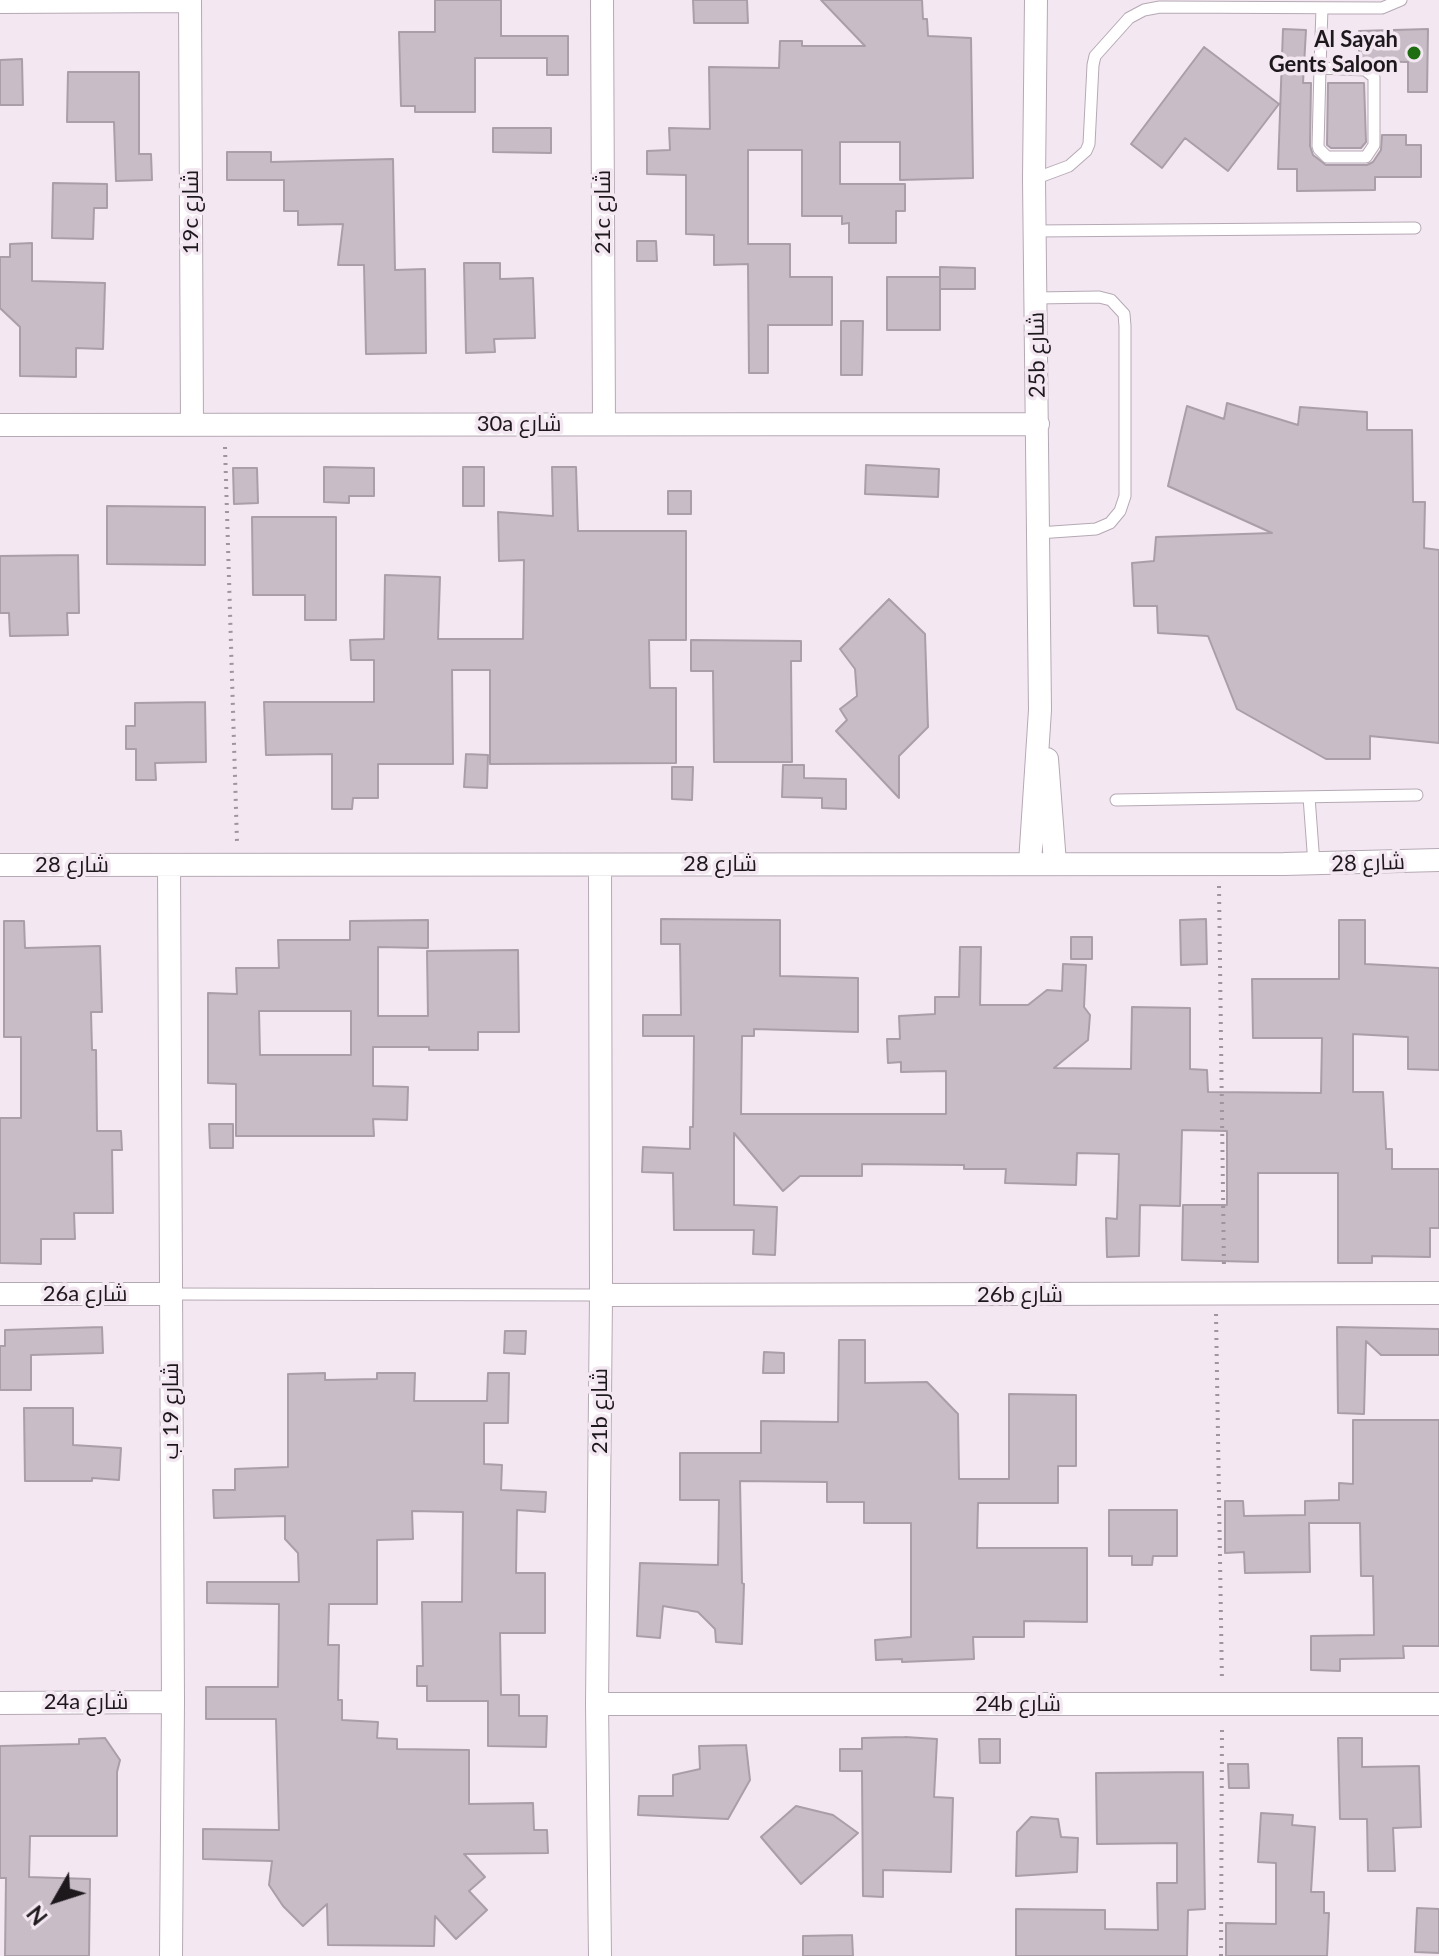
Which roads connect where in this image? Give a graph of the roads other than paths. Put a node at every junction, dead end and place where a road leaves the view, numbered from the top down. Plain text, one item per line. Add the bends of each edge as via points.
1 (602, 0) edge
2 (1036, 0) edge
3 (1401, 0) edge
4 (190, 1) edge
5 (0, 2) edge
6 (1322, 8) junction
7 (1320, 68) junction
8 (1034, 179) junction
9 (1415, 228) dead end
10 (1035, 231) junction
11 (1036, 298) junction
12 (604, 424) junction
13 (1038, 424) junction
14 (0, 425) edge
15 (192, 425) junction
16 (1038, 533) junction
17 (1040, 710) junction
18 (1417, 795) dead end
19 (1309, 797) junction
20 (1116, 800) dead end
21 (1439, 860) edge
22 (1030, 863) junction
23 (1055, 863) junction
24 (1314, 864) junction
25 (0, 865) edge
26 (169, 865) junction
27 (600, 865) junction
28 (1439, 1293) edge
29 (0, 1294) edge
30 (170, 1294) junction
31 (601, 1295) junction
32 (173, 1702) junction
33 (0, 1703) edge
34 (597, 1704) junction
35 (1439, 1704) edge
36 (171, 1956) edge
37 (600, 1956) edge

1 - 12 street, 21c شارع
2 - 8 street, 25b شارع
3 - 6 lane via 1382,8
4 - 5 street
4 - 15 street, 19c شارع
6 - 7 lane
6 - 8 lane via 1160,7 1136,14 1095,56 1086,151 1069,166
7 - 7 lane via 1320,153 1366,157 1374,145 1374,77 1365,70
8 - 10 street, 25b شارع
9 - 10 lane
10 - 11 street, 25b شارع
11 - 13 street, 25b شارع
11 - 16 lane via 1105,298 1116,303 1125,320 1123,504 1110,523 1096,529
12 - 13 street, 30a شارع
12 - 15 street, 30a شارع
13 - 16 street, 25b شارع
14 - 15 street, 30a شارع
16 - 17 street, 25b شارع
17 - 22 street, 25b شارع
17 - 23 street, 25b شارع
18 - 19 lane
19 - 20 lane
19 - 24 lane
21 - 24 street, شارع 28
22 - 23 street, شارع 28
22 - 27 street, شارع 28
23 - 24 street, شارع 28
25 - 26 street, شارع 28
26 - 27 street, شارع 28
26 - 30 street, شارع 19 ب
27 - 31 street, 21b شارع
28 - 31 street, 26b شارع
29 - 30 street, 26a شارع
30 - 31 lane
30 - 32 street, شارع 19 ب
31 - 34 street, 21b شارع
32 - 33 street, 24a شارع
32 - 36 street, شارع 19 ب
34 - 35 street, 24b شارع
34 - 37 street, 21b شارع

